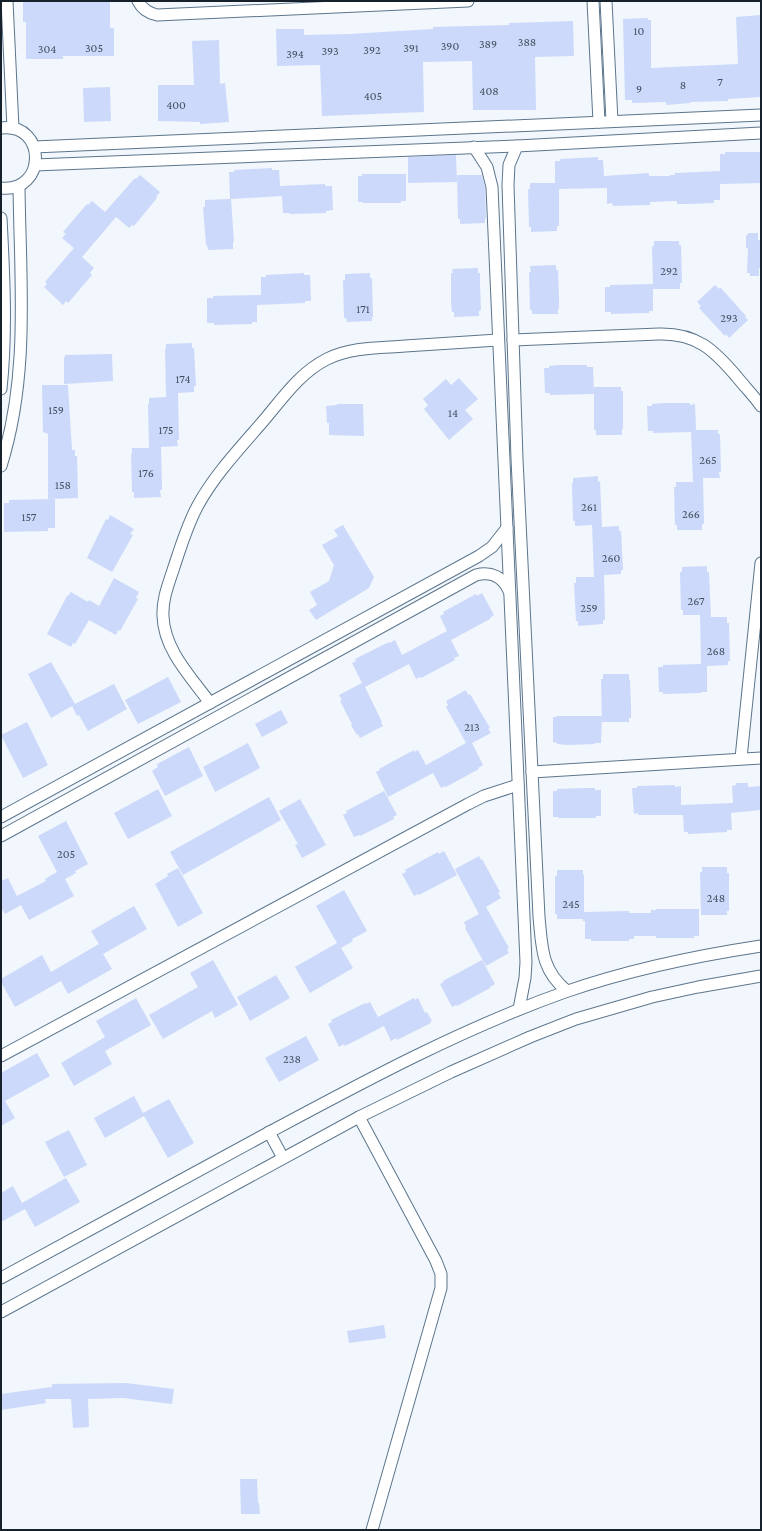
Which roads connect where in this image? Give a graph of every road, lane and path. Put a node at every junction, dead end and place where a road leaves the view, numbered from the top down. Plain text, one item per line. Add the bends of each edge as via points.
1 (7, 1) edge
2 (138, 1) edge
3 (467, 1) edge
4 (593, 1) edge
5 (606, 1) edge
6 (761, 115) edge
7 (612, 121) junction
8 (599, 122) junction
9 (1, 128) edge
10 (13, 128) junction
11 (761, 133) edge
12 (518, 146) junction
13 (34, 147) junction
14 (474, 148) junction
15 (36, 165) junction
16 (19, 186) junction
17 (1, 188) edge
18 (508, 206) junction
19 (493, 207) junction
20 (1, 218) edge
21 (498, 340) junction
22 (513, 340) junction
23 (1, 389) edge
24 (761, 406) edge
25 (1, 466) edge
26 (506, 528) junction
27 (761, 563) edge
28 (446, 574) junction
29 (453, 588) junction
30 (510, 592) junction
31 (210, 703) junction
32 (741, 758) junction
33 (761, 758) edge
34 (532, 772) junction
35 (518, 785) junction
36 (1, 817) edge
37 (1, 836) edge
38 (524, 916) junction
39 (539, 916) junction
40 (761, 946) edge
41 (761, 976) edge
42 (567, 991) junction
43 (519, 1009) junction
44 (1, 1056) edge
45 (359, 1117) junction
46 (269, 1132) junction
47 (283, 1158) junction
48 (1, 1278) edge
49 (1, 1312) edge
50 (372, 1530) edge

1 - 10 street
2 - 3 street via 148,12 157,15
4 - 8 street
5 - 7 street
6 - 7 street
7 - 8 street
8 - 13 street
9 - 10 street
10 - 13 street via 26,135
11 - 12 street
12 - 14 street
12 - 18 street via 508,175
13 - 15 street
14 - 15 street
14 - 19 street via 484,160 490,177
15 - 16 street via 29,177
16 - 17 street
16 - 25 street via 21,356 14,416
18 - 19 street
18 - 22 street
19 - 21 street
20 - 23 street via 5,316
21 - 26 street
21 - 31 street via 372,348 329,358 317,364 295,383 215,479 197,507 184,537 164,602 163,616 169,644
22 - 24 street via 669,333 688,337 712,350
22 - 34 street
26 - 28 street via 498,541 486,552
26 - 30 street
27 - 32 street
28 - 29 street
28 - 31 street
29 - 30 street via 476,575 487,573 503,581
29 - 37 street
30 - 35 street
31 - 36 street
32 - 33 street
32 - 34 street
34 - 39 street
35 - 38 street
35 - 44 street via 468,804
38 - 39 street
38 - 43 street via 526,962
39 - 42 street via 545,963 554,979
40 - 42 street via 692,958
41 - 45 street via 652,997 576,1019 530,1036
42 - 43 street
43 - 46 street via 394,1067
45 - 47 street
45 - 50 street via 441,1274 441,1288
46 - 47 street
46 - 48 street
47 - 49 street

